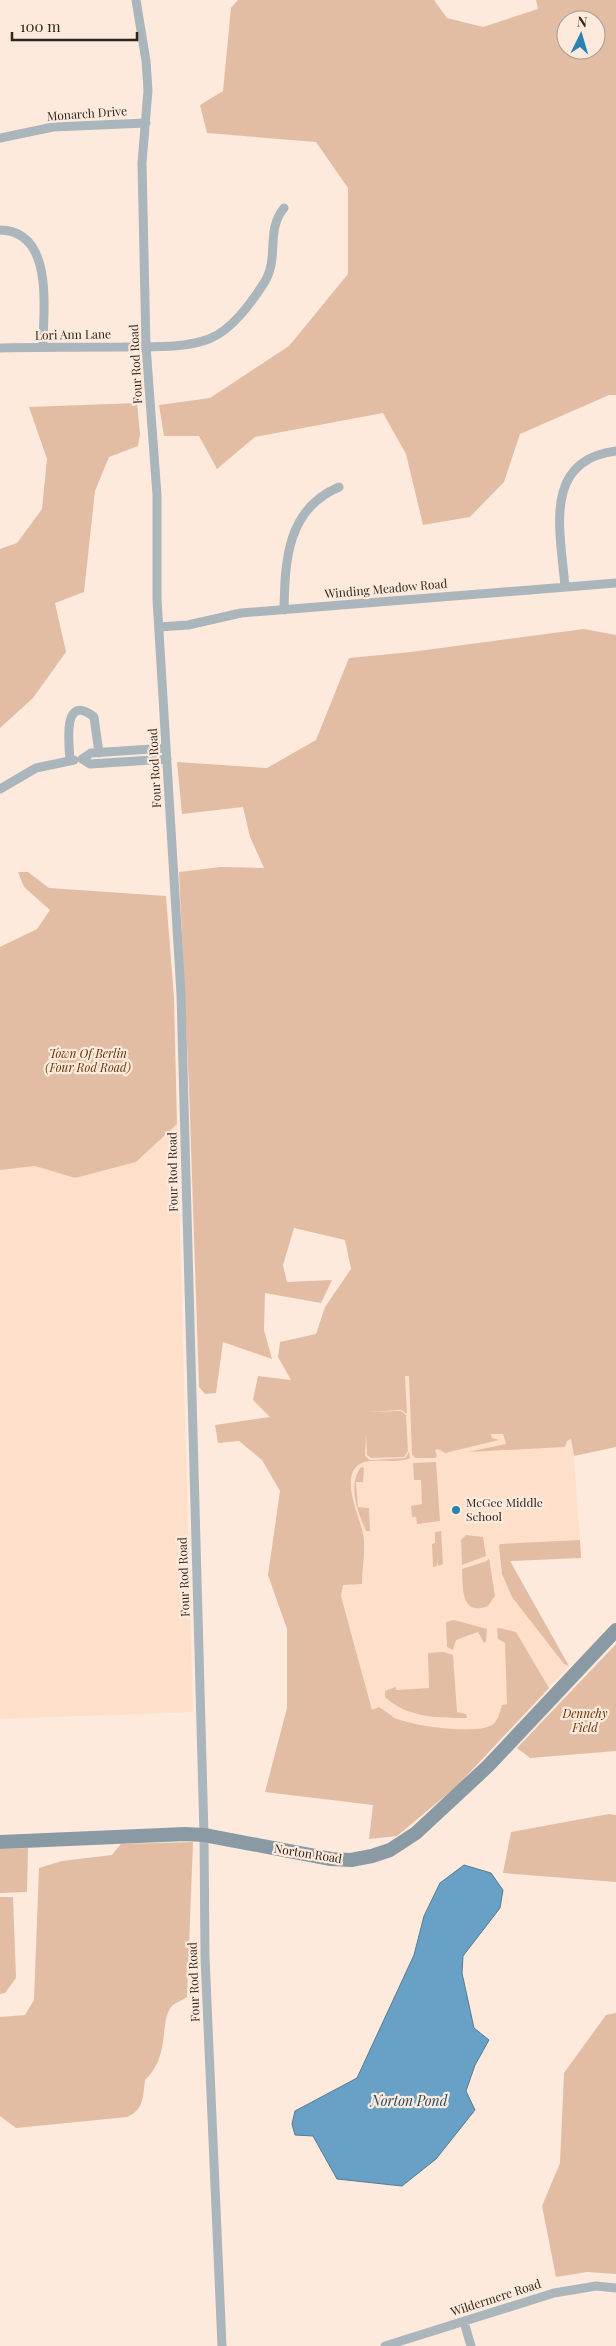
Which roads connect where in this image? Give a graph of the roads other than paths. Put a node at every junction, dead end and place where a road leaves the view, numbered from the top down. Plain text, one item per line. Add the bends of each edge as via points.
1 (136, 0) edge
2 (146, 123) junction
3 (0, 138) edge
4 (284, 208) dead end
5 (0, 230) edge
6 (146, 346) junction
7 (43, 347) junction
8 (0, 348) edge
9 (616, 451) edge
10 (339, 488) dead end
11 (616, 583) edge
12 (565, 587) junction
13 (284, 610) junction
14 (159, 627) junction
15 (166, 748) junction
16 (99, 753) junction
17 (82, 759) junction
18 (167, 759) junction
19 (70, 761) junction
20 (0, 788) edge
21 (616, 1630) edge
22 (204, 1835) junction
23 (0, 1842) edge
24 (616, 2288) edge
25 (464, 2322) junction
26 (222, 2346) edge
27 (386, 2346) edge
28 (471, 2346) edge

1 - 2 street, Four Rod Road via 146,61
2 - 3 street, Monarch Drive via 54,127
2 - 6 street, Four Rod Road via 142,163
4 - 6 street, Lori Ann Lane via 276,218 270,270 265,282 226,328 209,338 188,344
5 - 7 street via 19,235 39,258
6 - 7 street, Lori Ann Lane
6 - 14 street, Four Rod Road via 158,496
7 - 8 street, Lori Ann Lane
9 - 12 street via 589,458 576,467 566,481 559,513
10 - 13 street via 322,494 309,507 296,530 284,573
11 - 12 street, Winding Meadow Road
12 - 13 street, Winding Meadow Road
13 - 14 street, Winding Meadow Road via 241,613 188,625
14 - 15 street, Four Rod Road
15 - 16 street
15 - 18 street, Four Rod Road
16 - 17 street via 91,753
16 - 19 street via 94,717 87,711 78,711 68,723
17 - 18 street via 90,764
17 - 19 street
18 - 22 street, Four Rod Road via 181,994
19 - 20 street via 36,768
21 - 22 main road, Norton Road via 488,1766 416,1833 390,1850 351,1860 331,1859
22 - 23 main road, Norton Road via 157,1834
22 - 26 street, Four Rod Road via 205,1957
24 - 25 street, Wildermere Road via 596,2286 554,2293
25 - 27 street, Wildermere Road
25 - 28 street

